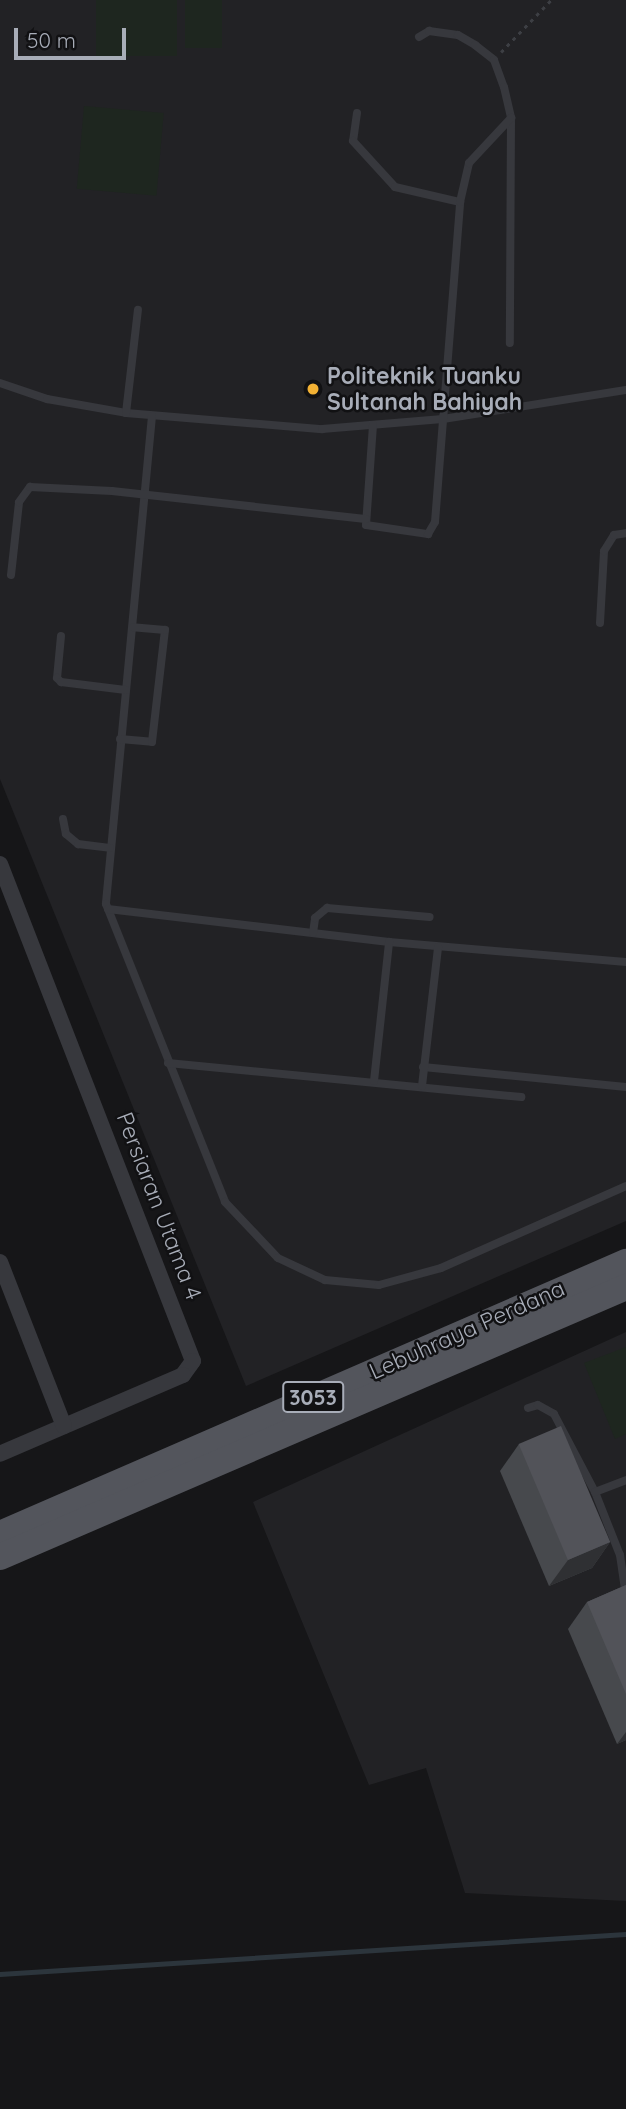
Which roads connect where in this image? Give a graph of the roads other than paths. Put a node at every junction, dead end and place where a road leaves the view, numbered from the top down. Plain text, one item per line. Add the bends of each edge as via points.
1 (419, 37) dead end
2 (357, 113) dead end
3 (510, 118) junction
4 (460, 202) junction
5 (138, 310) dead end
6 (510, 343) dead end
7 (0, 383) edge
8 (626, 390) edge
9 (126, 413) junction
10 (152, 416) junction
11 (443, 419) junction
12 (373, 425) junction
13 (145, 496) junction
14 (365, 519) junction
15 (626, 533) edge
16 (11, 575) dead end
17 (600, 623) dead end
18 (132, 627) junction
19 (61, 636) dead end
20 (126, 690) junction
21 (120, 739) junction
22 (63, 819) dead end
23 (110, 848) junction
24 (0, 864) edge
25 (7, 904) edge
26 (108, 909) junction
27 (430, 917) dead end
28 (313, 933) junction
29 (389, 943) junction
30 (438, 947) junction
31 (626, 962) edge
32 (168, 1063) junction
33 (423, 1067) junction
34 (374, 1081) junction
35 (422, 1086) junction
36 (626, 1087) edge
37 (521, 1097) dead end
38 (626, 1186) edge
39 (0, 1262) edge
40 (626, 1262) edge
41 (626, 1287) edge
42 (528, 1408) dead end
43 (64, 1426) junction
44 (0, 1454) edge
45 (626, 1480) edge
46 (595, 1492) junction
47 (0, 1534) edge
48 (623, 1554) edge
49 (0, 1557) edge
50 (626, 1595) edge

1 - 3 lane via 429,31 458,35 494,60
2 - 4 lane via 353,141 395,187
3 - 4 lane via 469,163
3 - 6 lane
4 - 11 lane
5 - 9 lane
7 - 9 lane via 47,399
8 - 11 lane
9 - 10 lane
10 - 12 lane via 322,429
10 - 13 lane
11 - 12 lane
11 - 14 lane via 435,523 428,534 371,529
12 - 14 lane
13 - 14 lane
13 - 16 lane via 30,487 19,502
13 - 18 lane
15 - 17 lane via 614,534 604,551
18 - 20 lane
18 - 21 lane via 165,630 152,742
19 - 20 lane via 57,678 66,685
20 - 21 lane
21 - 23 lane
22 - 23 lane via 66,834 78,844
23 - 26 lane
24 - 25 street, Persiaran Utama 4
25 - 43 street, Persiaran Utama 4 via 193,1361 183,1375
26 - 28 lane
26 - 32 lane
27 - 28 lane via 327,908 315,918
28 - 29 lane
29 - 30 lane
29 - 34 lane
30 - 31 lane
30 - 33 lane
32 - 34 lane
32 - 38 lane via 225,1202 278,1258 325,1279 352,1285 402,1282
33 - 35 lane
33 - 36 lane
34 - 35 lane
35 - 37 lane
39 - 43 street
40 - 47 main road, Lebuhraya Perdana / 3053
41 - 49 main road, Lebuhraya Perdana / 3053
42 - 46 lane via 538,1405 554,1414
43 - 44 street, Persiaran Utama 4
45 - 46 lane
46 - 48 lane
48 - 50 lane

